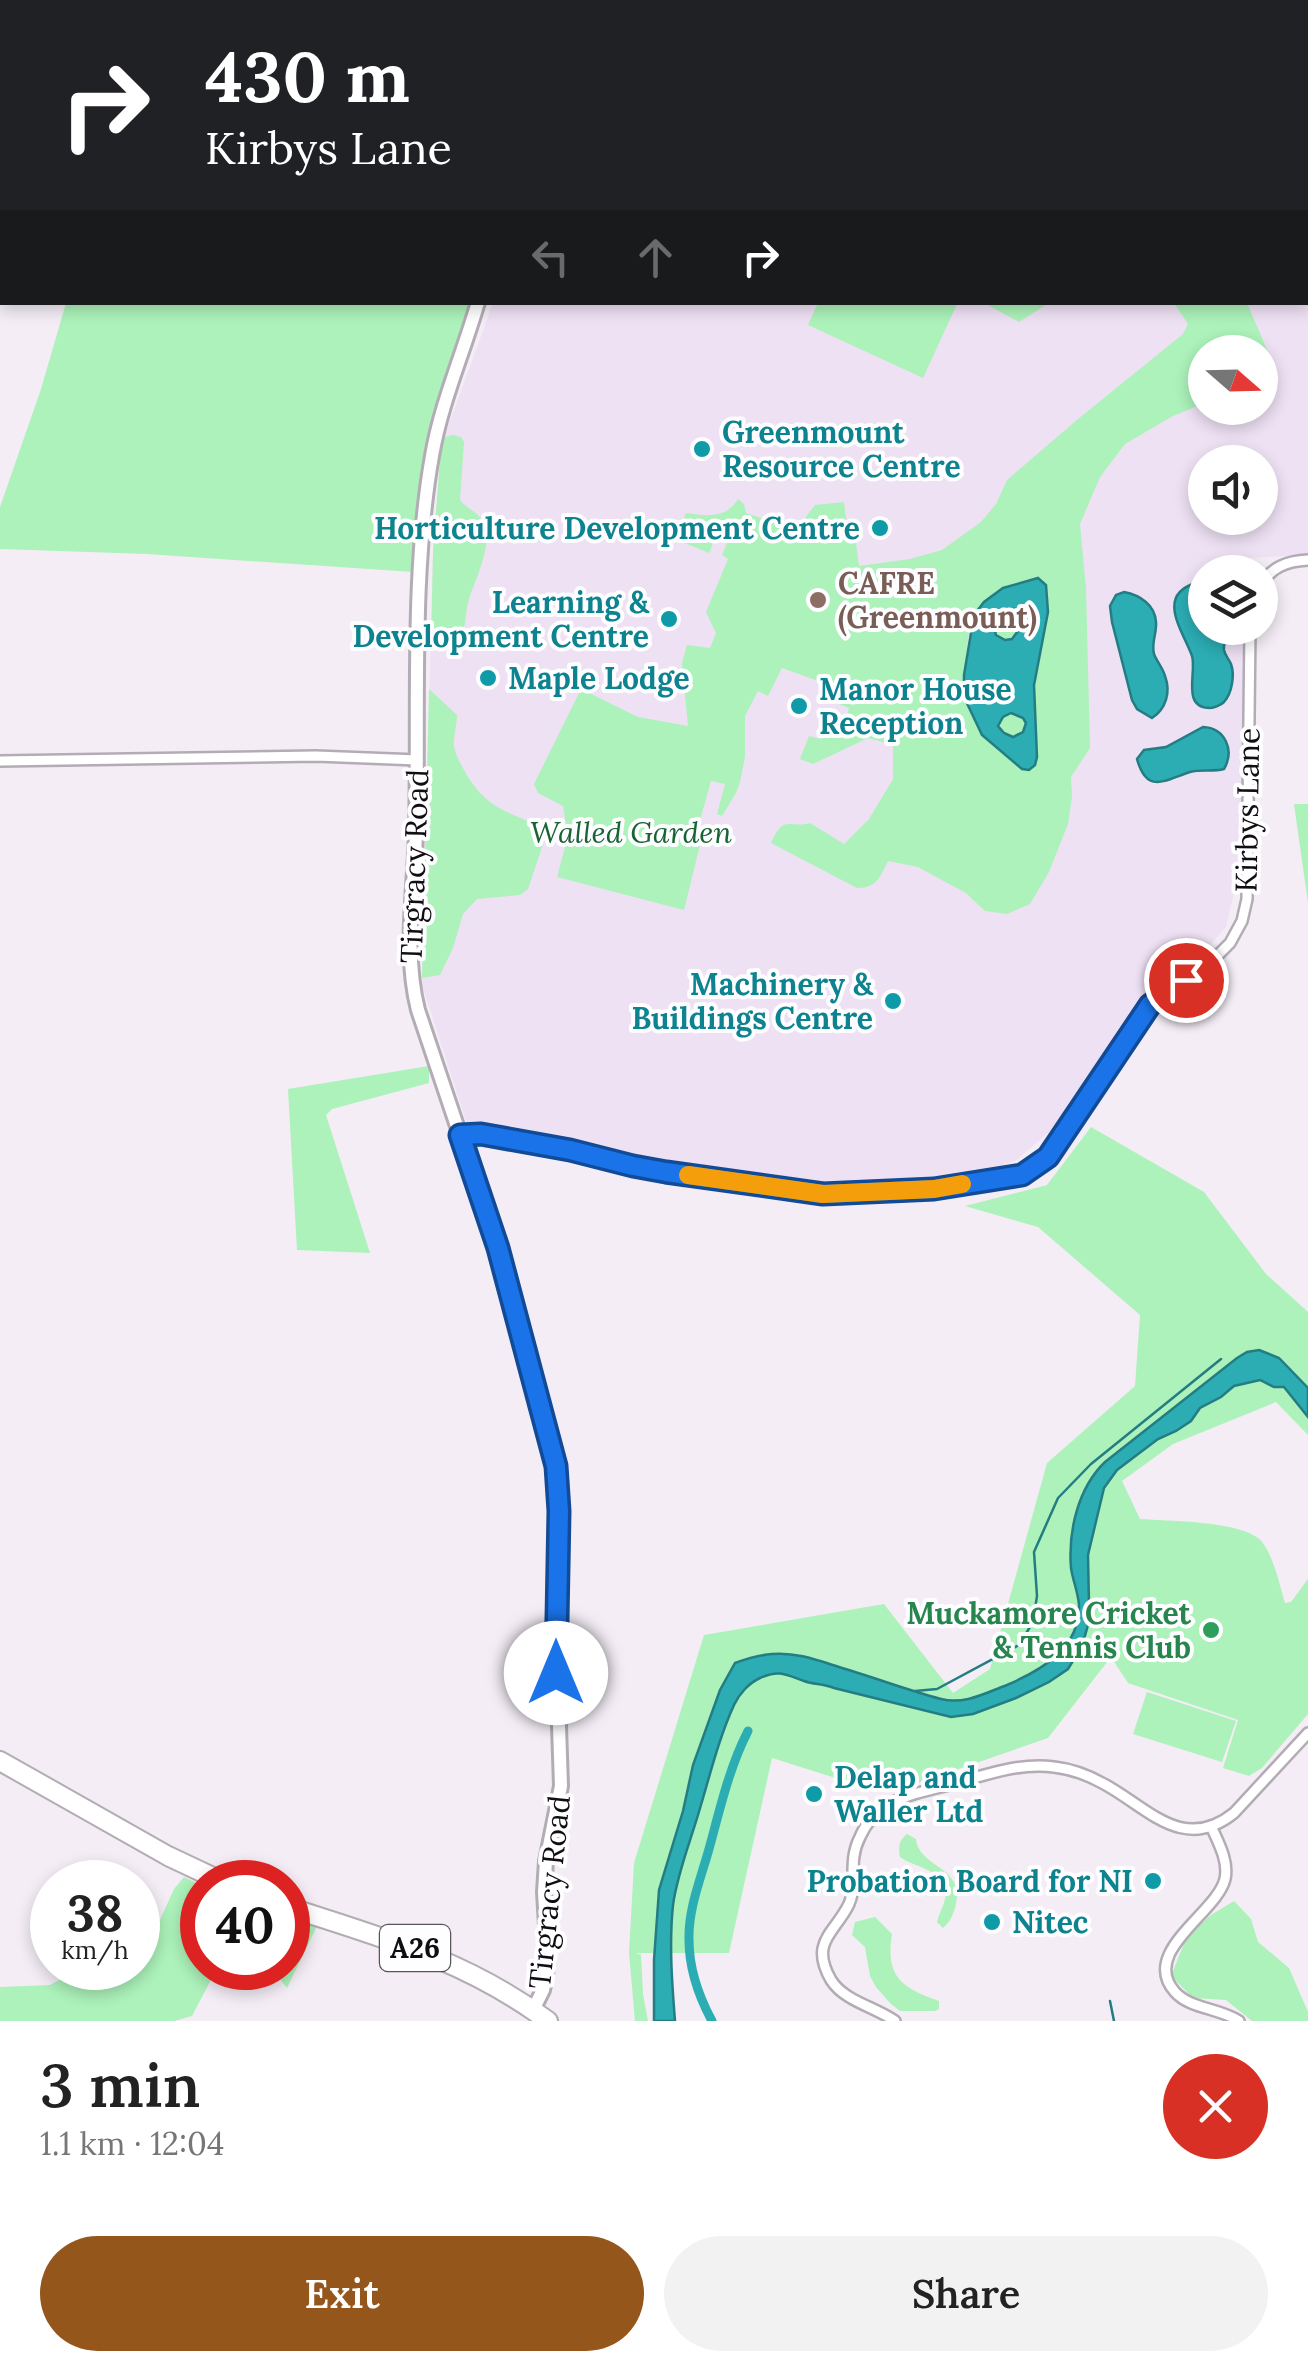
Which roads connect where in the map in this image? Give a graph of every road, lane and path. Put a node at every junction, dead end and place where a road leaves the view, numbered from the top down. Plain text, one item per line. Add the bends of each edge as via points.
1 (477, 305) edge
2 (1308, 560) edge
3 (1278, 567) edge
4 (1250, 645) edge
5 (418, 760) junction
6 (0, 761) edge
7 (460, 1135) junction
8 (1308, 1734) edge
9 (0, 1761) edge
10 (1211, 1826) junction
11 (180, 1862) edge
12 (310, 1914) edge
13 (541, 2015) edge
14 (895, 2021) edge
15 (1239, 2021) edge

1 - 5 street, Tirgracy Road via 440,418 428,485
2 - 3 street
4 - 7 street, Kirbys Lane via 1242,921 1219,955 1150,1005 1035,1168 934,1189 823,1194
5 - 6 street
5 - 7 street, Tirgracy Road via 411,983
7 - 13 street, Tirgracy Road via 550,1438 558,1487 561,1786 546,1861 548,1958
8 - 10 street via 1242,1805
9 - 11 highway
10 - 14 street via 1172,1827 1089,1776 1038,1766 891,1803 857,1842 852,1894 826,1937 824,1955 839,1989
10 - 15 street via 1224,1880 1177,1940 1166,1971 1172,1990 1184,1999
12 - 13 highway, A26 via 453,1964

